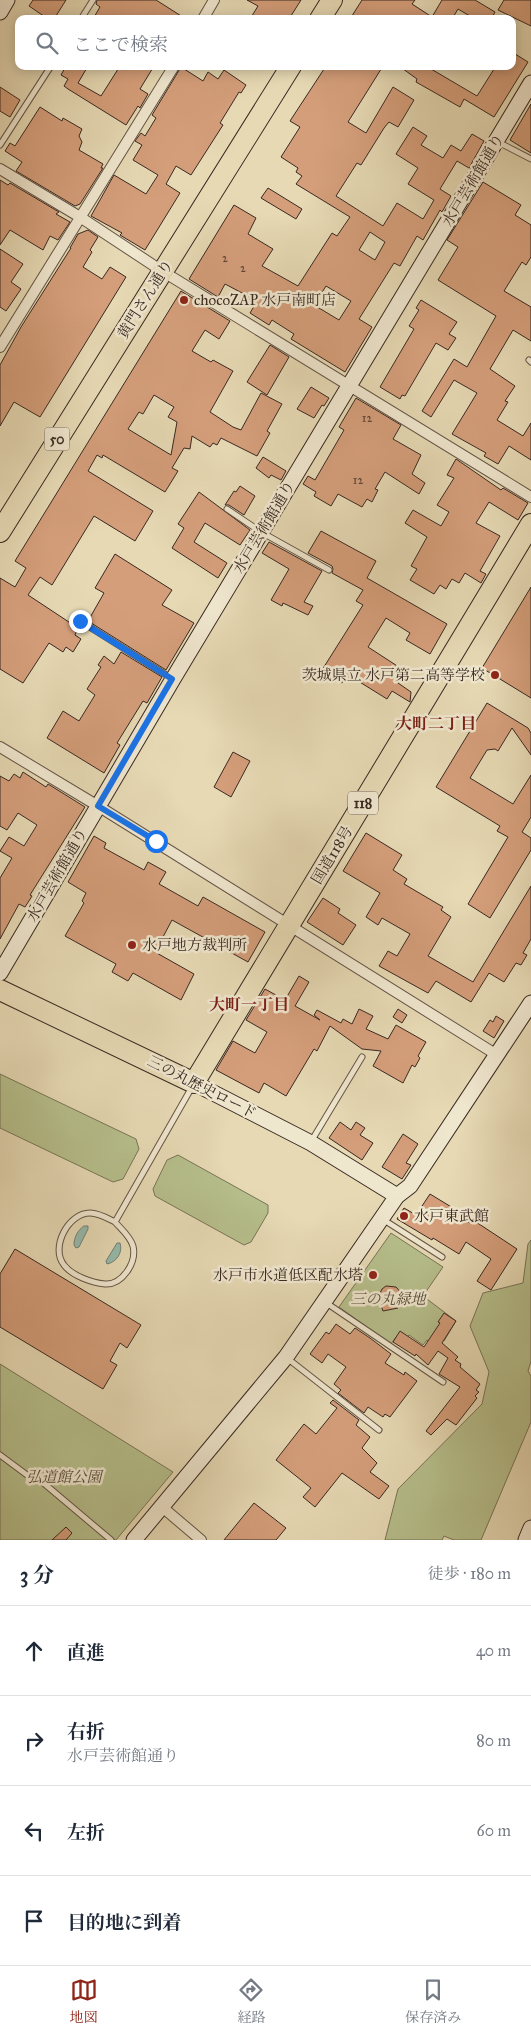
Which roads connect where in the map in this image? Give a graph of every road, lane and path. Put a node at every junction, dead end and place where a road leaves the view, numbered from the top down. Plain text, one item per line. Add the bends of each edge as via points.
1 (8, 0) edge
2 (93, 0) edge
3 (214, 0) edge
4 (332, 0) edge
5 (0, 12) edge
6 (84, 15) edge
7 (205, 15) edge
8 (323, 15) edge
9 (48, 70) edge
10 (172, 70) edge
11 (288, 70) edge
12 (529, 91) edge
13 (497, 141) junction
14 (0, 145) edge
15 (531, 159) edge
16 (0, 169) edge
17 (80, 218) junction
18 (162, 271) junction
19 (0, 347) edge
20 (350, 386) junction
21 (531, 497) edge
22 (227, 509) dead end
23 (531, 524) edge
24 (0, 532) edge
25 (261, 532) junction
26 (329, 570) dead end
27 (80, 621) dead end
28 (172, 679) junction
29 (0, 747) edge
30 (98, 806) junction
31 (289, 926) junction
32 (0, 973) edge
33 (0, 990) edge
34 (529, 1009) edge
35 (497, 1055) junction
36 (362, 1058) dead end
37 (194, 1082) junction
38 (311, 1143) junction
39 (397, 1196) junction
40 (382, 1219) junction
41 (115, 1222) junction
42 (442, 1257) dead end
43 (324, 1301) junction
44 (286, 1357) junction
45 (443, 1382) dead end
46 (379, 1430) dead end
47 (0, 1455) edge
48 (161, 1506) junction
49 (531, 1528) edge
50 (111, 1540) edge
51 (134, 1540) edge
52 (201, 1540) edge
53 (526, 1540) edge

1 - 5 street
2 - 6 lane
3 - 7 street
4 - 8 highway
9 - 14 lane
10 - 17 street
11 - 18 highway, 黄門さん通り / 50
12 - 13 street, 水戸芸術館通り
13 - 15 lane
13 - 20 street, 水戸芸術館通り
16 - 17 street
17 - 18 street
17 - 19 street
18 - 20 street
18 - 24 highway, 黄門さん通り / 50
20 - 21 street
20 - 25 street, 水戸芸術館通り
22 - 25 lane
23 - 31 highway, 国道118号 / 118
25 - 26 lane
25 - 28 street, 水戸芸術館通り
27 - 28 lane
28 - 30 street, 水戸芸術館通り
29 - 30 street
30 - 31 street
30 - 32 street, 水戸芸術館通り
31 - 35 street
31 - 37 highway, 国道118号 / 118
33 - 37 highway, 三の丸歴史ロード
34 - 35 street
35 - 39 street via 410,1186
36 - 38 lane
37 - 38 street, 三の丸歴史ロード
37 - 41 lane
38 - 39 street, 三の丸歴史ロード
39 - 40 street
40 - 42 lane
40 - 43 street
41 - 41 lane via 133,1246 133,1259 121,1279 111,1284 98,1283 64,1266 60,1254 61,1240 67,1225 76,1216 89,1213
43 - 44 street
43 - 45 lane
44 - 46 lane
44 - 48 street
47 - 50 lane via 27,1475 34,1475
48 - 51 street
48 - 52 street
49 - 53 street

